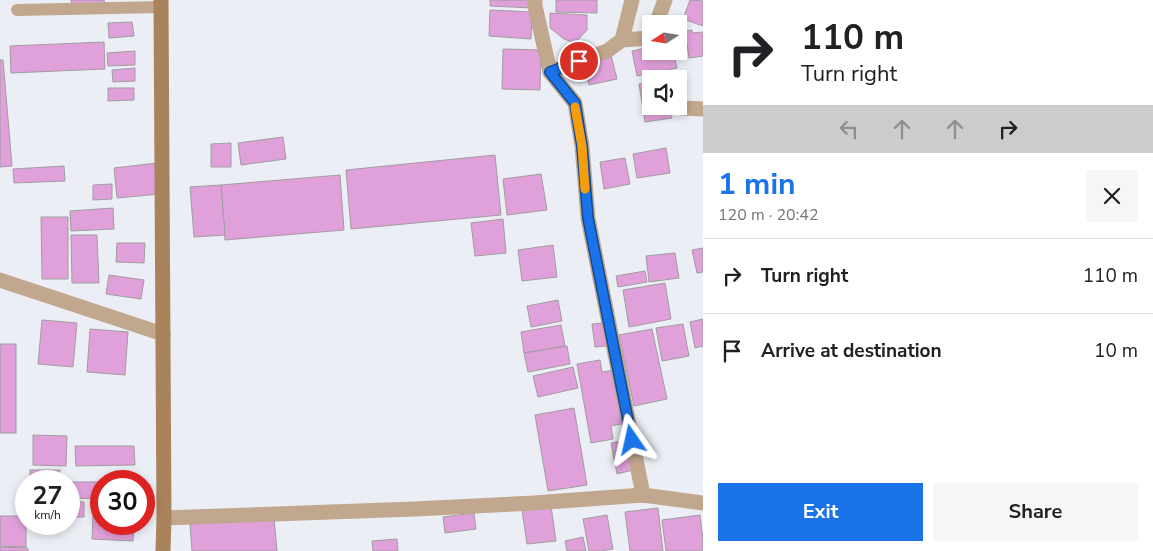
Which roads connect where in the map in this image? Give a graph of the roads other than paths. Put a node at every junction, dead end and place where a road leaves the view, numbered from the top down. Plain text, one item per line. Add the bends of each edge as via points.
1 (535, 0) edge
2 (632, 0) edge
3 (665, 0) edge
4 (161, 4) edge
5 (17, 10) dead end
6 (659, 15) edge
7 (642, 39) edge
8 (622, 40) junction
9 (550, 72) junction
10 (687, 108) edge
11 (703, 109) edge
12 (0, 280) edge
13 (163, 334) junction
14 (643, 495) junction
15 (703, 502) edge
16 (164, 518) junction
17 (163, 551) edge

1 - 9 street
2 - 8 street
3 - 6 street
4 - 5 lane
4 - 13 main road
7 - 8 street
8 - 9 street via 607,51
9 - 14 street via 575,103 588,218
10 - 11 street
12 - 13 street
13 - 16 main road
14 - 15 street
14 - 16 street via 415,509
16 - 17 main road

